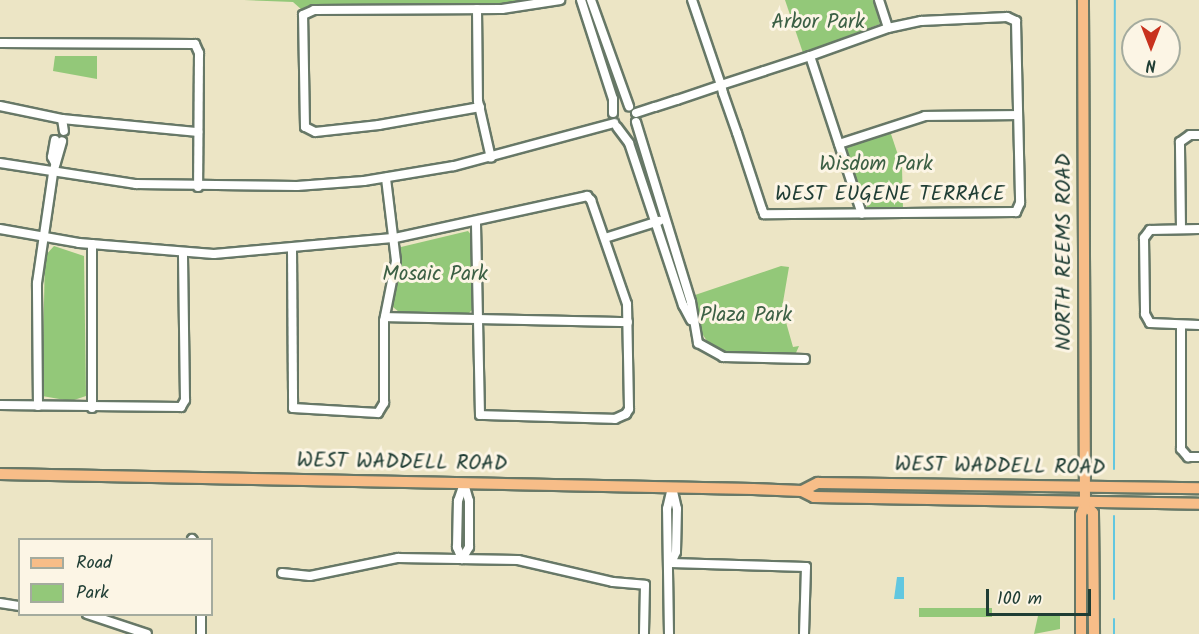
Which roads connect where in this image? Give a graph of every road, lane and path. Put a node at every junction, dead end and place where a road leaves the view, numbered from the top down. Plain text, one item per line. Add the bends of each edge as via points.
1 (560, 0) edge
2 (581, 0) edge
3 (591, 0) edge
4 (692, 0) edge
5 (879, 0) edge
6 (1083, 0) edge
7 (477, 9) junction
8 (888, 28) junction
9 (0, 43) edge
10 (810, 56) junction
11 (721, 85) junction
12 (0, 105) edge
13 (480, 106) junction
14 (629, 106) junction
15 (1018, 115) junction
16 (636, 117) junction
17 (615, 121) junction
18 (198, 132) junction
19 (60, 134) junction
20 (1199, 135) edge
21 (839, 144) junction
22 (491, 158) junction
23 (0, 163) edge
24 (53, 173) junction
25 (386, 178) junction
26 (198, 188) junction
27 (862, 214) junction
28 (660, 220) junction
29 (476, 223) junction
30 (0, 229) edge
31 (1181, 229) junction
32 (1199, 229) edge
33 (395, 238) junction
34 (605, 238) junction
35 (43, 239) junction
36 (92, 244) junction
37 (292, 249) junction
38 (183, 253) junction
39 (385, 317) junction
40 (478, 321) junction
41 (628, 322) junction
42 (1181, 325) junction
43 (1199, 325) edge
44 (805, 359) dead end
45 (0, 405) edge
46 (38, 406) junction
47 (92, 408) junction
48 (1199, 457) edge
49 (0, 474) edge
50 (464, 484) junction
51 (946, 486) junction
52 (672, 488) junction
53 (1199, 488) edge
54 (1085, 489) junction
55 (802, 491) junction
56 (854, 498) junction
57 (1085, 504) junction
58 (1199, 504) edge
59 (462, 559) junction
60 (671, 564) junction
61 (282, 573) dead end
62 (0, 603) edge
63 (18, 606) edge
64 (90, 616) edge
65 (201, 616) edge
66 (147, 634) edge
67 (201, 634) edge
68 (644, 634) edge
69 (669, 634) edge
70 (804, 634) edge
71 (1081, 634) edge
72 (1094, 634) edge

1 - 7 street
2 - 17 street via 612,95
3 - 14 street
4 - 11 street
5 - 8 street
6 - 54 main road, NORTH REEMS ROAD
7 - 13 street
7 - 13 street via 314,10 303,15 305,127 315,132 379,125
8 - 10 street
8 - 15 street via 960,17 1008,17 1016,21
9 - 18 street via 195,44 199,53
10 - 11 street
10 - 21 street
11 - 16 street
11 - 27 street, WEST EUGENE TERRACE via 764,214
12 - 19 street
13 - 22 street
14 - 16 street
14 - 17 street via 621,106
15 - 21 street via 925,116
15 - 27 street, WEST EUGENE TERRACE via 1020,204 1016,212
16 - 17 street via 628,129
16 - 28 street
17 - 22 street
17 - 28 street via 629,143
18 - 19 street
18 - 26 street
19 - 24 street
20 - 31 street via 1190,135 1180,142
21 - 27 street
22 - 25 street
23 - 24 street
24 - 26 street
24 - 35 street
25 - 26 street via 264,188
25 - 33 street
28 - 34 street
28 - 44 street via 683,305 698,343 714,355
29 - 33 street
29 - 34 street via 586,196
29 - 40 street
30 - 35 street
31 - 32 street
31 - 42 street via 1150,230 1144,238 1145,314 1150,323
33 - 37 street
33 - 39 street via 396,261
34 - 41 street via 627,304
35 - 36 street
35 - 46 street via 37,283
36 - 38 street
36 - 47 street
37 - 38 street
37 - 39 street via 293,408 378,413 382,410
38 - 47 street via 185,400 181,407
39 - 40 street
40 - 41 street
40 - 41 street via 480,415 615,419 629,409
42 - 43 street
42 - 48 street via 1181,449 1188,457
45 - 46 street
46 - 47 street
49 - 50 main road, WEST WADDELL ROAD
50 - 52 main road, WEST WADDELL ROAD
50 - 59 street via 458,501 457,547
51 - 54 main road, WEST WADDELL ROAD
51 - 55 main road, WEST WADDELL ROAD via 818,483
51 - 56 main road via 916,493 867,492
52 - 55 main road, WEST WADDELL ROAD
52 - 60 street via 677,509 676,552
53 - 54 main road, WEST WADDELL ROAD
54 - 57 main road, NORTH REEMS ROAD
55 - 56 main road, WEST WADDELL ROAD via 814,497
56 - 57 main road, WEST WADDELL ROAD
57 - 58 main road, WEST WADDELL ROAD
57 - 71 main road, NORTH REEMS ROAD via 1080,515
57 - 72 main road, NORTH REEMS ROAD via 1093,513
59 - 61 street via 381,559 310,576
59 - 68 street via 518,560 613,582 645,585
60 - 69 street
60 - 70 street via 806,567
62 - 63 street
64 - 66 street
65 - 67 street

